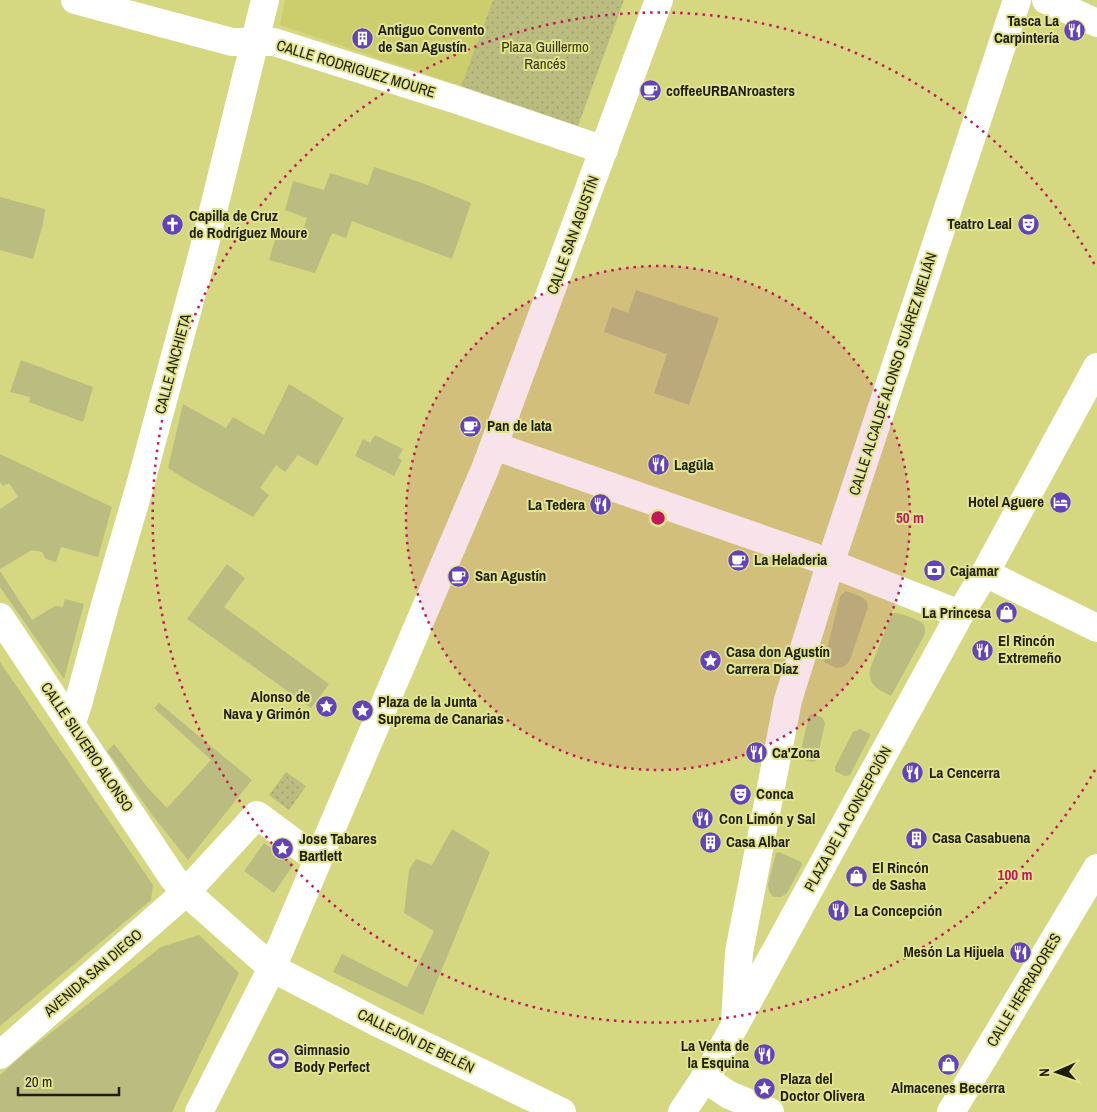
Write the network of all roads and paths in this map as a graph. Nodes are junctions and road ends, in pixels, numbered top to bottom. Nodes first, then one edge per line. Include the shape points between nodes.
1 (75, 0) edge
2 (265, 0) edge
3 (659, 0) edge
4 (1017, 0) edge
5 (1046, 0) edge
6 (1097, 23) edge
7 (255, 42) junction
8 (604, 150) junction
9 (1097, 367) edge
10 (490, 458) junction
11 (827, 557) junction
12 (985, 573) junction
13 (960, 614) junction
14 (0, 617) edge
15 (1097, 628) edge
16 (71, 725) junction
17 (318, 860) junction
18 (1097, 868) edge
19 (180, 885) junction
20 (272, 968) junction
21 (735, 1024) junction
22 (0, 1055) edge
23 (704, 1078) junction
24 (199, 1112) edge
25 (562, 1112) edge
26 (682, 1112) edge
27 (770, 1112) edge
28 (951, 1112) edge

1 - 7 street, CALLE RODRIGUEZ MOURE via 232,42
2 - 7 street, CALLE ANCHIETA
3 - 8 street, CALLE SAN AGUSTÍN
4 - 11 street, CALLE ALCALDE ALONSO SUÁREZ MELIÁN
5 - 6 street
7 - 8 street, CALLE RODRIGUEZ MOURE via 274,42
7 - 16 street, CALLE ANCHIETA via 144,472
8 - 10 street, CALLE SAN AGUSTÍN
9 - 12 street, PLAZA DE LA CONCEPCIÓN
10 - 11 street
10 - 17 street, CALLE SAN AGUSTÍN
11 - 13 street
11 - 21 street, PLAZA DE LA CONCEPCIÓN via 788,700 739,952
12 - 13 street, PLAZA DE LA CONCEPCIÓN
12 - 15 street
13 - 21 street, PLAZA DE LA CONCEPCIÓN
14 - 16 street, CALLE SILVERIO ALONSO
16 - 19 street, CALLE SILVERIO ALONSO
17 - 19 street, AVENIDA SAN DIEGO via 257,815
17 - 20 street, CALLE SAN AGUSTÍN
18 - 28 street, CALLE HERRADORES
19 - 20 street, CALLE SILVERIO ALONSO
19 - 22 street, AVENIDA SAN DIEGO
20 - 24 street, CALLE SAN AGUSTÍN
20 - 25 street, CALLEJÓN DE BELÉN
21 - 23 street, PLAZA DE LA CONCEPCIÓN
23 - 26 street, PLAZA DE LA CONCEPCIÓN
23 - 27 street via 729,1095

